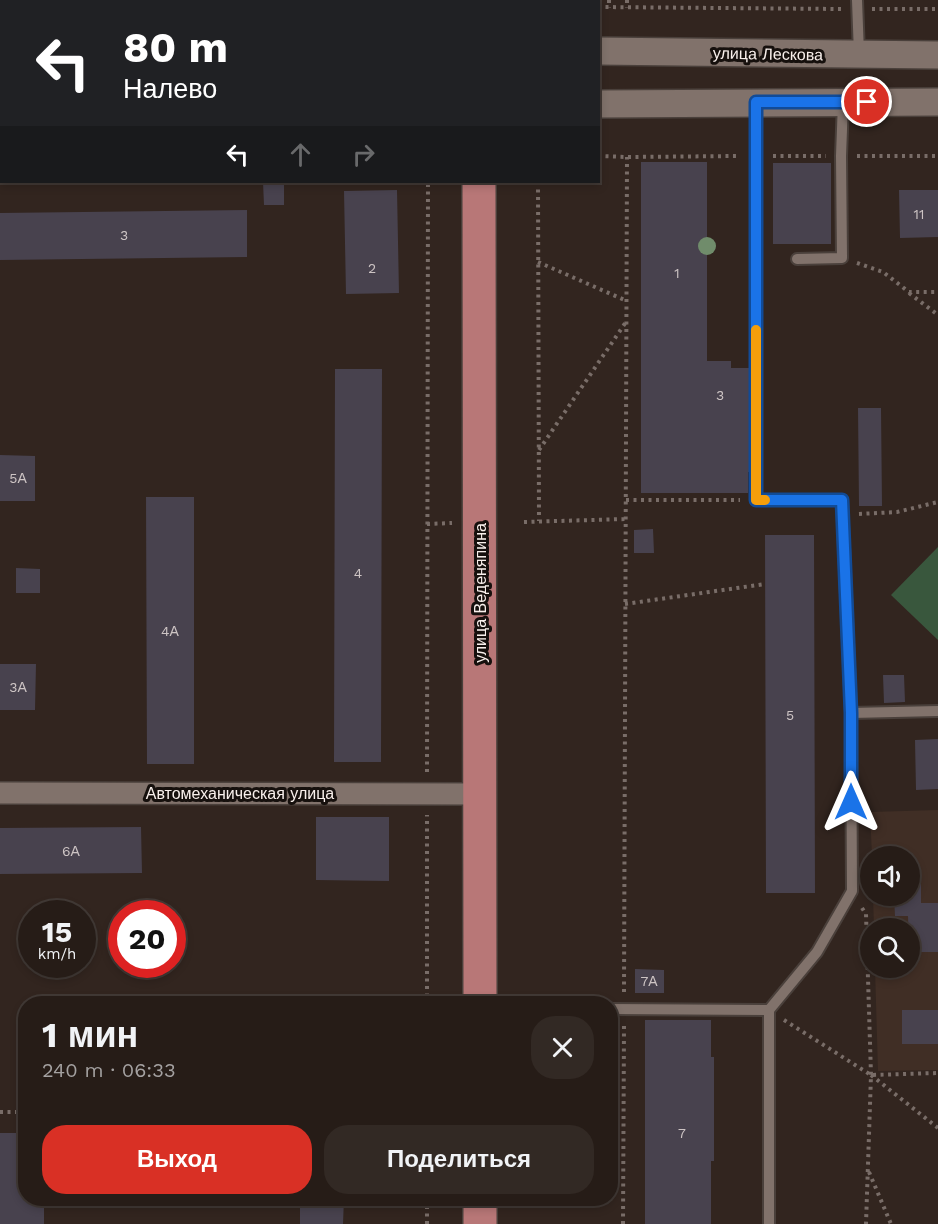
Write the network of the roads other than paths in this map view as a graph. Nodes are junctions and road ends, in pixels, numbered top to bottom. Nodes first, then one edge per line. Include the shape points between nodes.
1 (857, 4) edge
2 (600, 51) edge
3 (859, 54) junction
4 (938, 55) edge
5 (756, 102) junction
6 (843, 102) junction
7 (938, 102) edge
8 (600, 104) edge
9 (479, 183) edge
10 (797, 259) dead end
11 (938, 711) edge
12 (851, 713) junction
13 (0, 793) edge
14 (480, 794) junction
15 (480, 996) edge
16 (618, 1010) edge
17 (769, 1010) junction
18 (480, 1206) edge
19 (480, 1224) edge
20 (769, 1224) edge

1 - 3 lane
2 - 3 street, улица Лескова
3 - 4 street, улица Лескова
5 - 6 street
5 - 8 street
5 - 12 lane via 756,500 842,500
6 - 7 street
6 - 10 lane via 842,258
9 - 14 main road, улица Веденяпина
11 - 12 lane
12 - 17 lane via 852,891 817,952
13 - 14 street, Автомеханическая улица
14 - 15 main road, улица Веденяпина
16 - 17 lane
17 - 20 lane
18 - 19 main road

